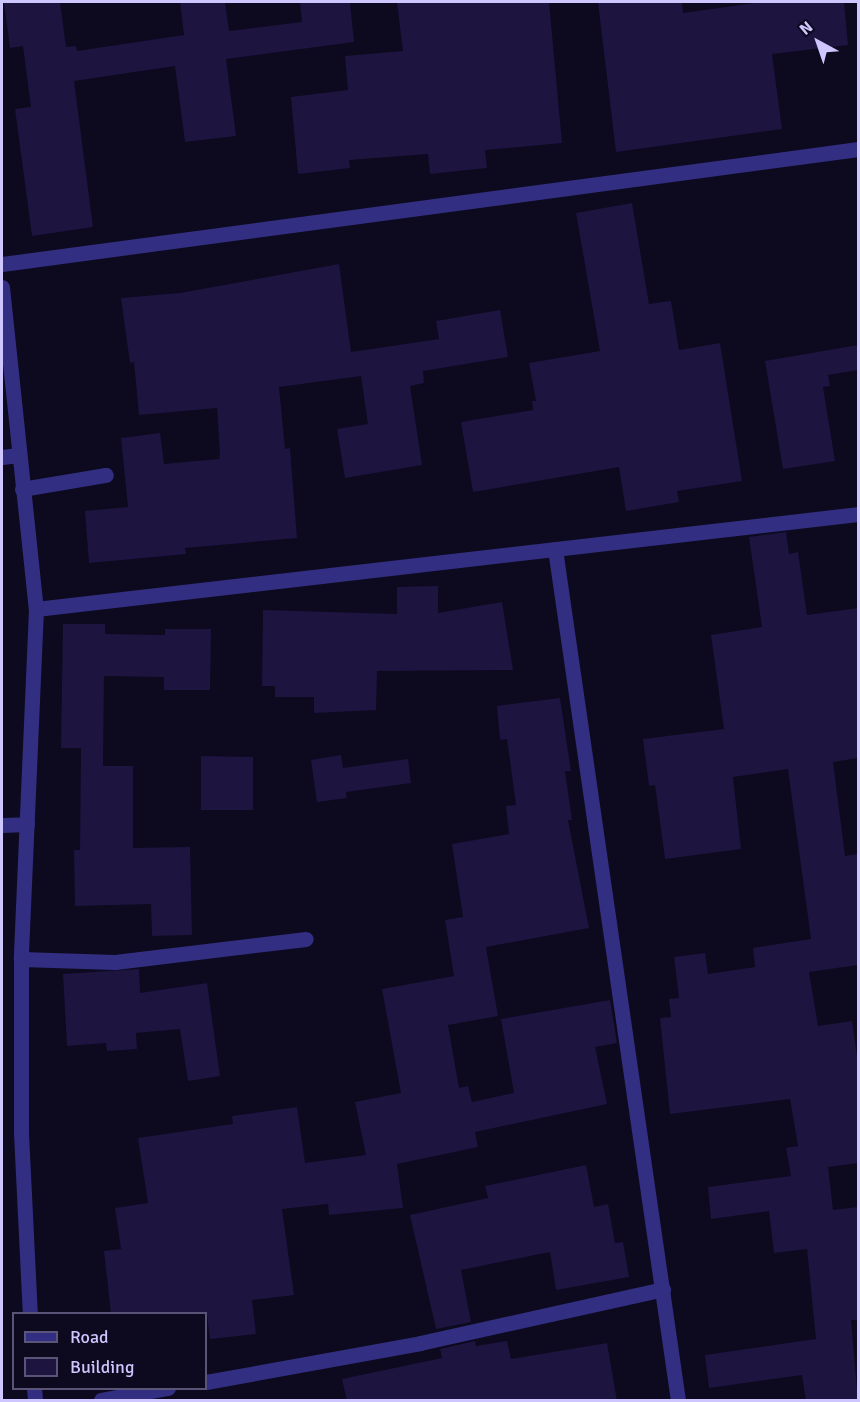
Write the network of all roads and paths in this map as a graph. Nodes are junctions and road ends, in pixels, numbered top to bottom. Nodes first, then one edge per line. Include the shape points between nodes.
1 (858, 149) edge
2 (2, 264) edge
3 (2, 287) edge
4 (18, 455) junction
5 (2, 457) edge
6 (106, 475) dead end
7 (22, 489) junction
8 (858, 514) edge
9 (555, 549) junction
10 (36, 609) junction
11 (27, 824) junction
12 (2, 825) edge
13 (306, 939) dead end
14 (21, 959) junction
15 (663, 1289) junction
16 (30, 1312) edge
17 (207, 1382) edge
18 (162, 1390) edge
19 (101, 1401) edge
20 (678, 1401) edge

1 - 2 street
3 - 4 street
4 - 5 street
4 - 7 street
6 - 7 street
7 - 10 street
8 - 9 street
9 - 10 street
9 - 15 street
10 - 11 street
11 - 12 street
11 - 14 street
13 - 14 street via 115,962
14 - 16 street via 21,1133
15 - 17 street via 420,1343
15 - 20 street
18 - 19 street

